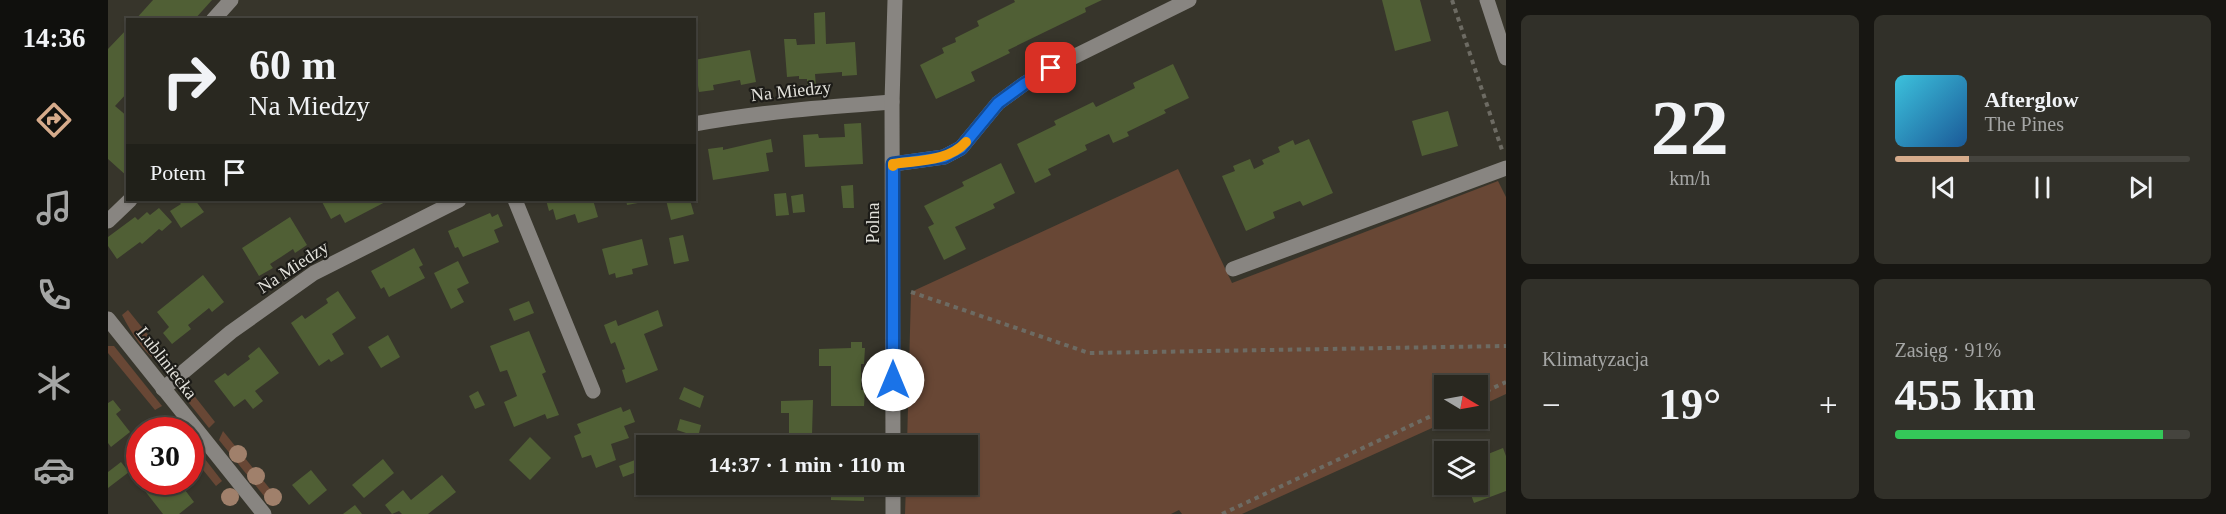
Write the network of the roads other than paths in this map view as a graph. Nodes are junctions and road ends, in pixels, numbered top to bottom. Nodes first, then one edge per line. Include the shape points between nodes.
1 (231, 0) edge
2 (895, 0) edge
3 (1189, 0) edge
4 (1487, 0) edge
5 (215, 18) edge
6 (1506, 58) edge
7 (892, 102) junction
8 (696, 124) edge
9 (893, 164) junction
10 (1506, 168) edge
11 (129, 201) edge
12 (457, 201) edge
13 (515, 201) edge
14 (108, 221) edge
15 (1233, 269) dead end
16 (108, 319) edge
17 (163, 389) junction
18 (593, 391) dead end
19 (893, 435) edge
20 (893, 495) edge
21 (264, 514) edge
22 (893, 514) edge

1 - 5 street
2 - 7 street, Polna
3 - 9 street via 1024,84 998,103 961,148 944,157
4 - 6 street
7 - 8 street, Na Miedzy via 807,108
7 - 9 street, Polna
9 - 19 street, Polna
10 - 15 street
11 - 14 street
12 - 17 street, Na Miedzy via 314,273
13 - 18 street
16 - 17 street, Lubliniecka
17 - 21 street, Lubliniecka
20 - 22 street

